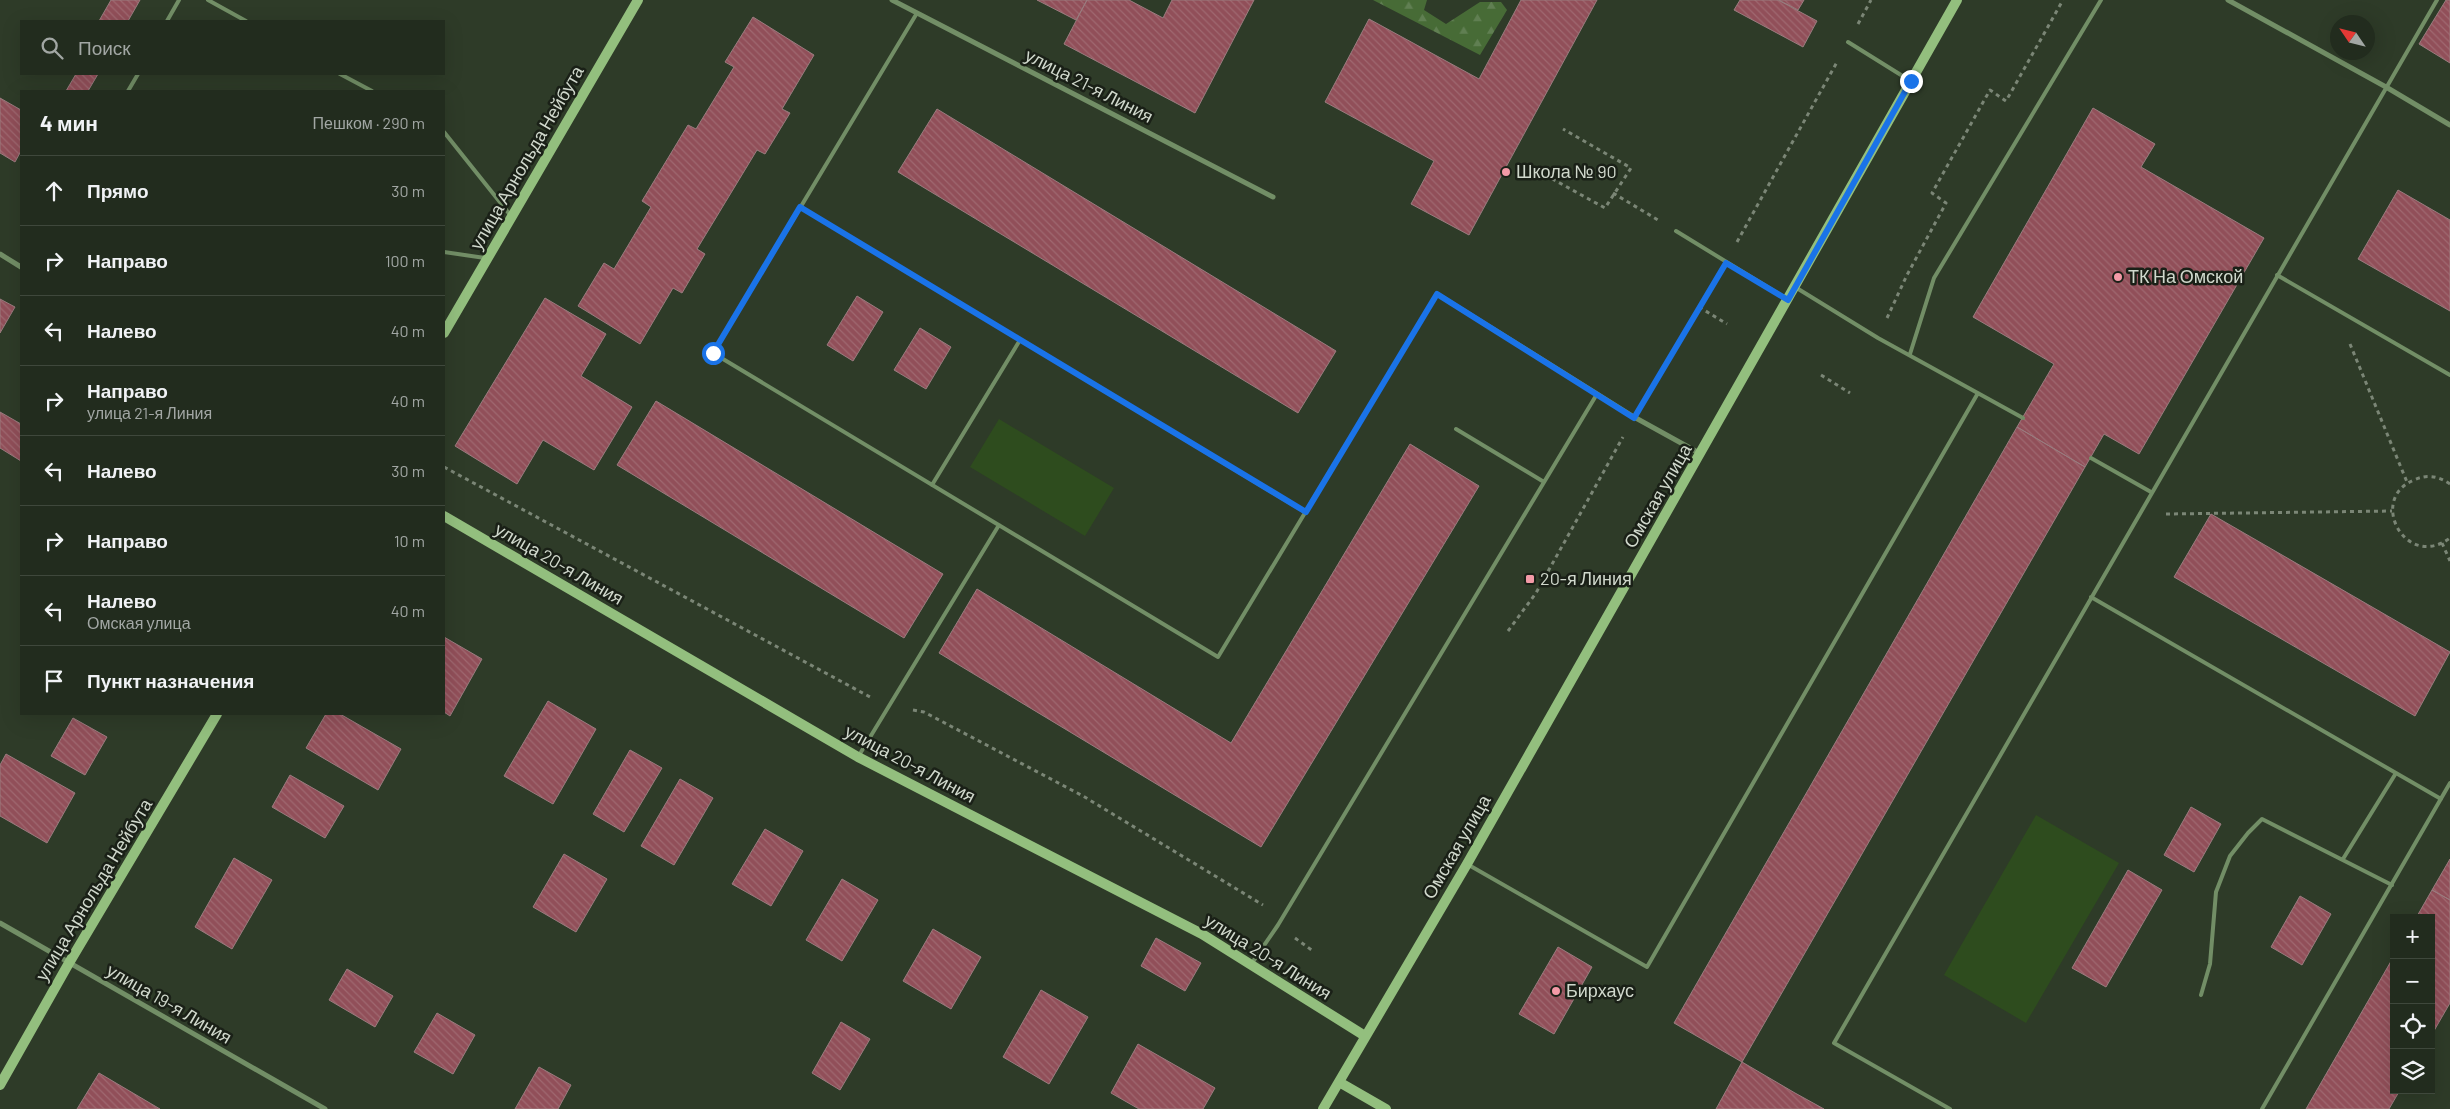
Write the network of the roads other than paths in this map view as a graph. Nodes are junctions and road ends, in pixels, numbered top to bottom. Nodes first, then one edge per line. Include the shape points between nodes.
1 (179, 0) edge
2 (208, 0) edge
3 (638, 0) edge
4 (892, 0) edge
5 (1957, 0) edge
6 (2101, 0) edge
7 (2228, 0) edge
8 (2437, 0) edge
9 (917, 13) junction
10 (168, 20) edge
11 (244, 20) edge
12 (1848, 42) road end
13 (137, 75) edge
14 (342, 75) edge
15 (1911, 81) junction
16 (2386, 87) junction
17 (129, 90) edge
18 (370, 90) edge
19 (2450, 124) edge
20 (445, 133) edge
21 (1273, 197) dead end
22 (800, 207) junction
23 (512, 216) junction
24 (1676, 231) road end
25 (445, 252) edge
26 (0, 254) edge
27 (487, 258) junction
28 (20, 266) edge
29 (2277, 275) junction
30 (1795, 288) junction
31 (1437, 294) joint
32 (1788, 300) junction
33 (445, 331) edge
34 (1020, 340) junction
35 (1910, 354) junction
36 (2450, 375) edge
37 (1978, 393) junction
38 (1597, 394) junction
39 (2023, 418) dead end
40 (1456, 429) dead end
41 (1701, 454) junction
42 (2091, 458) dead end
43 (1544, 482) junction
44 (932, 485) junction
45 (2151, 492) junction
46 (1306, 512) junction
47 (445, 517) edge
48 (999, 525) junction
49 (2091, 598) junction
50 (216, 715) edge
51 (858, 757) junction
52 (2396, 773) junction
53 (2450, 783) edge
54 (2441, 799) junction
55 (2342, 859) junction
56 (1467, 864) junction
57 (2392, 885) junction
58 (0, 923) edge
59 (69, 963) junction
60 (1252, 964) junction
61 (2201, 996) dead end
62 (1365, 1036) junction
63 (1339, 1082) junction
64 (0, 1085) edge
65 (325, 1109) edge
66 (1323, 1109) edge
67 (1386, 1109) edge
68 (1950, 1109) edge
69 (2262, 1109) edge

1 - 10 lane
2 - 11 lane
3 - 23 street, улица Арнольда Нейбута
4 - 9 street, улица 21-я Линия
5 - 15 street, Омская улица
6 - 35 lane via 1934,278
7 - 16 street
8 - 16 lane
9 - 21 street, улица 21-я Линия
9 - 22 lane
12 - 15 lane
13 - 17 lane
14 - 18 lane
15 - 30 street, Омская улица
16 - 19 street
16 - 29 lane
20 - 23 lane
22 - 34 lane
22 - 44 lane via 713,353
23 - 27 street, улица Арнольда Нейбута
24 - 32 lane
25 - 27 lane
26 - 28 street
27 - 33 street, улица Арнольда Нейбута
29 - 36 lane
29 - 45 lane
30 - 32 street, Омская улица
30 - 35 lane
31 - 38 street
31 - 46 lane
32 - 41 street, Омская улица
34 - 44 lane
34 - 46 lane
35 - 37 lane
37 - 39 lane
37 - 56 lane via 1647,967
38 - 41 street
38 - 43 lane
40 - 43 lane
41 - 56 street, Омская улица
42 - 45 lane
43 - 60 lane
44 - 48 lane
45 - 49 lane
46 - 48 lane via 1218,657
47 - 51 street, улица 20-я Линия
48 - 51 lane
49 - 52 lane
49 - 68 lane via 1834,1042
50 - 59 street, улица Арнольда Нейбута
51 - 60 street, улица 20-я Линия via 1202,934
52 - 54 lane
52 - 55 lane
53 - 54 lane
54 - 57 lane
55 - 57 lane
55 - 61 lane via 2262,818 2230,856 2216,892 2210,964
56 - 62 street, Омская улица
57 - 69 lane
58 - 59 street, улица 19-я Линия
59 - 64 street, улица Арнольда Нейбута
59 - 65 street, улица 19-я Линия
60 - 62 street, улица 20-я Линия
62 - 63 street, Омская улица
63 - 66 street, Омская улица
63 - 67 street

